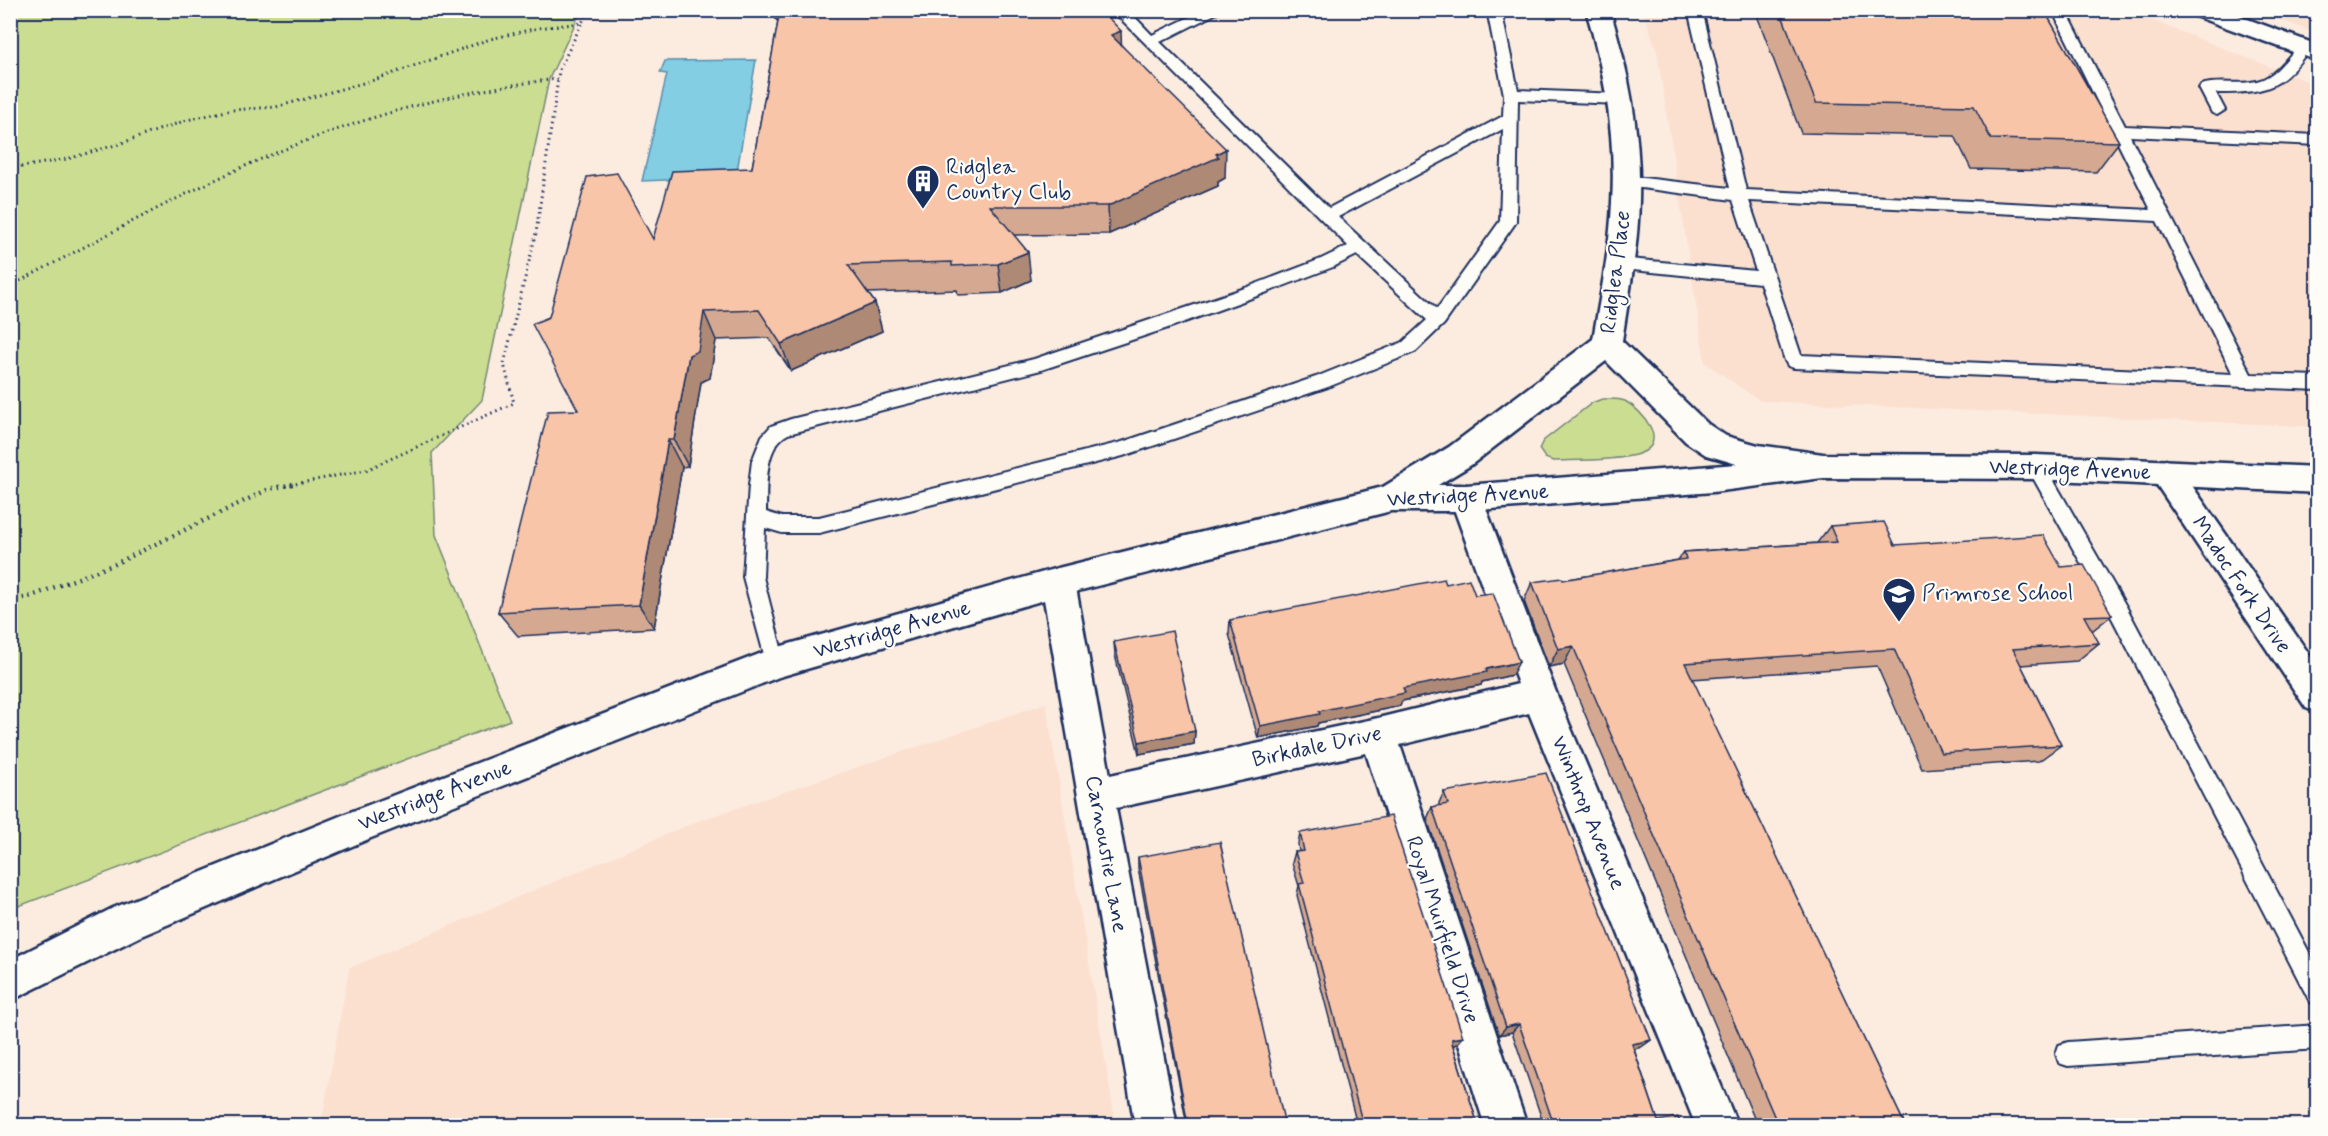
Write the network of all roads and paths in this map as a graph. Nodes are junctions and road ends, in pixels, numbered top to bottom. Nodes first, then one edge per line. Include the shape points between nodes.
1 (588, 10) edge
2 (1119, 10) edge
3 (1216, 10) edge
4 (1494, 10) edge
5 (1598, 10) edge
6 (1695, 10) edge
7 (2066, 10) edge
8 (2200, 10) edge
9 (582, 23) junction
10 (1151, 41) junction
11 (2310, 51) edge
12 (558, 80) junction
13 (1511, 95) junction
14 (1620, 99) junction
15 (2217, 110) dead end
16 (1512, 118) junction
17 (2120, 131) junction
18 (2318, 140) edge
19 (10, 169) edge
20 (1626, 182) junction
21 (1740, 195) junction
22 (1328, 215) junction
23 (2162, 216) junction
24 (1359, 247) junction
25 (1619, 264) junction
26 (1767, 278) junction
27 (10, 286) edge
28 (1438, 320) junction
29 (1607, 344) junction
30 (2245, 381) junction
31 (2318, 384) edge
32 (1823, 466) junction
33 (2036, 467) junction
34 (2166, 473) junction
35 (2318, 480) edge
36 (1391, 498) junction
37 (1466, 498) junction
38 (756, 517) junction
39 (1059, 582) junction
40 (10, 601) edge
41 (775, 663) junction
42 (1539, 695) junction
43 (2318, 697) edge
44 (1378, 734) junction
45 (1095, 795) junction
46 (10, 981) edge
47 (2318, 994) edge
48 (2318, 1037) edge
49 (2068, 1054) dead end
50 (1156, 1125) edge
51 (1506, 1125) edge
52 (1717, 1125) edge

1 - 9 path
2 - 10 lane
3 - 10 lane
4 - 13 lane
5 - 14 street, Ridglea Place via 1611,50
6 - 21 lane
7 - 17 lane via 2062,16
8 - 11 street
9 - 12 path
9 - 19 path via 490,39 374,80 287,104 220,112 67,159
10 - 22 lane
11 - 15 lane via 2266,83 2246,88 2206,88
12 - 27 path via 464,96 381,116 309,140 150,212
12 - 40 path via 536,233 504,364 514,403 366,470 268,489 116,564
13 - 14 lane
13 - 16 lane
14 - 20 street, Ridglea Place
16 - 22 lane
16 - 28 lane via 1508,222
17 - 18 lane
17 - 23 lane
20 - 21 lane
20 - 25 street, Ridglea Place
21 - 23 lane
21 - 26 lane
22 - 24 lane
23 - 30 lane
24 - 28 lane
24 - 38 lane via 1241,296 1035,365 775,433 761,462
25 - 26 lane
25 - 29 street, Ridglea Place
26 - 30 lane via 1794,361
28 - 38 lane via 1409,347 1322,382 1123,449 819,525 782,525
29 - 32 street, Westridge Avenue via 1696,433 1717,446 1758,457
29 - 36 street, Ridglea Place via 1460,456
30 - 31 lane
32 - 33 street, Westridge Avenue
32 - 37 street, Westridge Avenue via 1713,479
33 - 34 street, Westridge Avenue
33 - 47 lane via 2120,614
34 - 35 street, Westridge Avenue
34 - 43 street, Madoc Fork Drive
36 - 37 street, Westridge Avenue
36 - 39 street, Westridge Avenue
37 - 42 street, Winthrop Avenue
38 - 41 lane via 753,578
39 - 41 street, Westridge Avenue
39 - 45 street, Carnoustie Lane
41 - 46 street, Westridge Avenue via 358,826 127,922
42 - 44 street, Birkdale Drive
42 - 52 street, Winthrop Avenue
44 - 45 street, Birkdale Drive
44 - 51 street, Royal Muirfield Drive
45 - 50 street, Carnoustie Lane
48 - 49 lane

